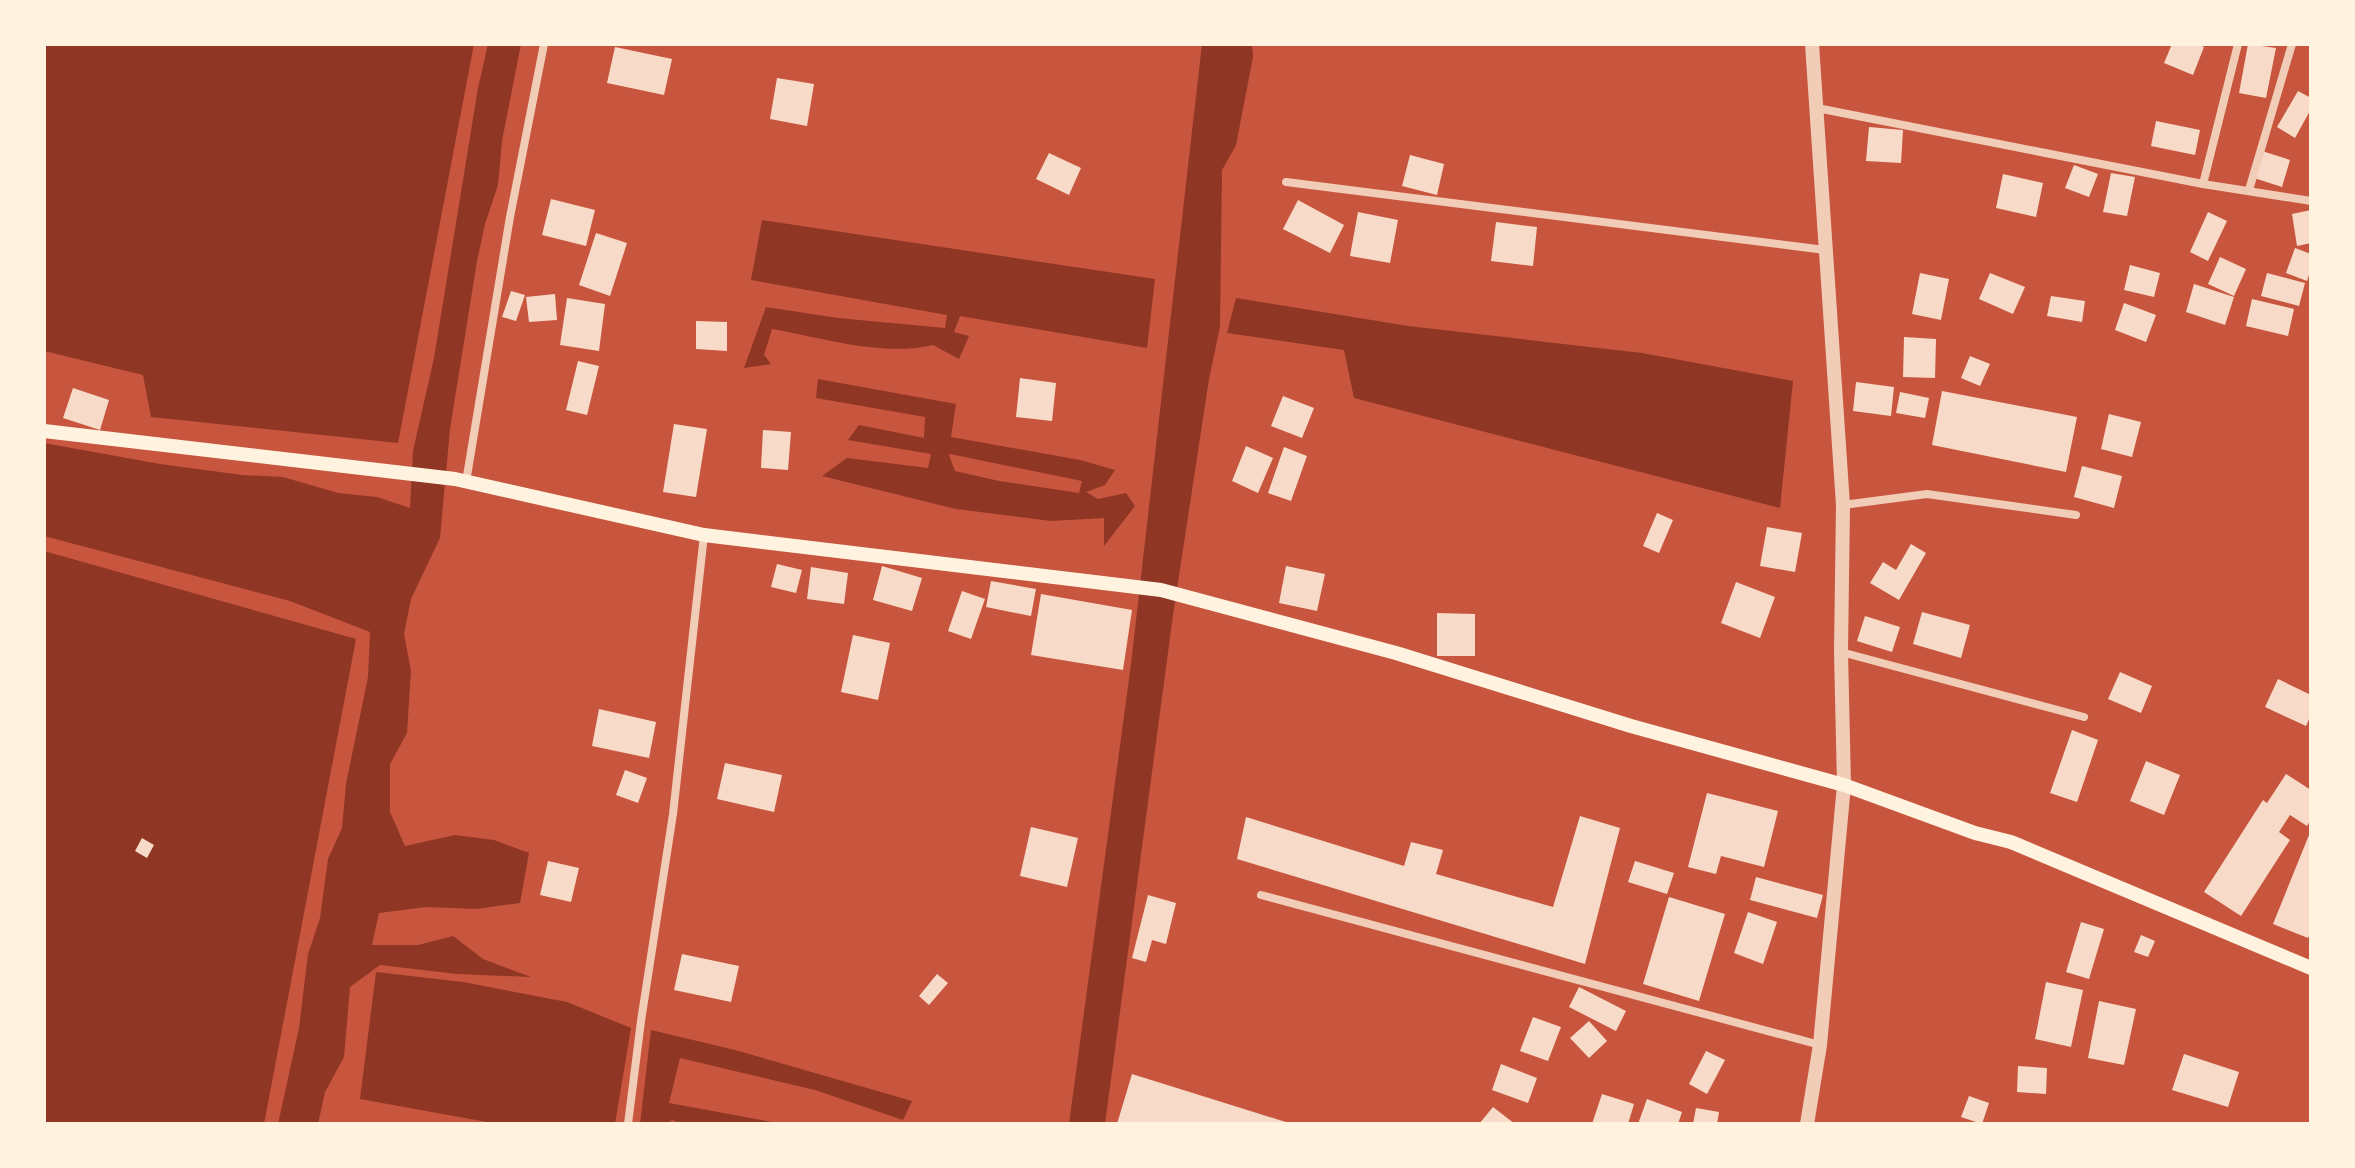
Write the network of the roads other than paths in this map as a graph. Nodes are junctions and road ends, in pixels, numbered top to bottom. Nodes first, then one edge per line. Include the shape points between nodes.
1 (544, 44) edge
2 (1812, 44) edge
3 (2238, 44) edge
4 (2292, 44) edge
5 (1817, 108) junction
6 (1286, 182) dead end
7 (2203, 184) junction
8 (2249, 190) junction
9 (2311, 201) edge
10 (1825, 250) junction
11 (44, 431) edge
12 (460, 481) junction
13 (1843, 505) junction
14 (2076, 515) dead end
15 (704, 535) junction
16 (1841, 652) junction
17 (2084, 717) dead end
18 (1844, 785) junction
19 (1261, 895) dead end
20 (2311, 968) edge
21 (1820, 1045) junction
22 (628, 1124) edge
23 (1807, 1124) edge

1 - 12 street
2 - 5 street
3 - 7 street
4 - 8 street
5 - 7 street
5 - 10 street
6 - 10 street
7 - 8 street
8 - 9 street
10 - 13 street
11 - 12 main road
12 - 15 main road
13 - 14 street via 1927,494
13 - 16 street
15 - 18 main road via 1161,590
15 - 22 street via 673,814
16 - 17 street
16 - 18 street
18 - 20 main road via 2011,842
18 - 21 street
19 - 21 street
21 - 23 street

